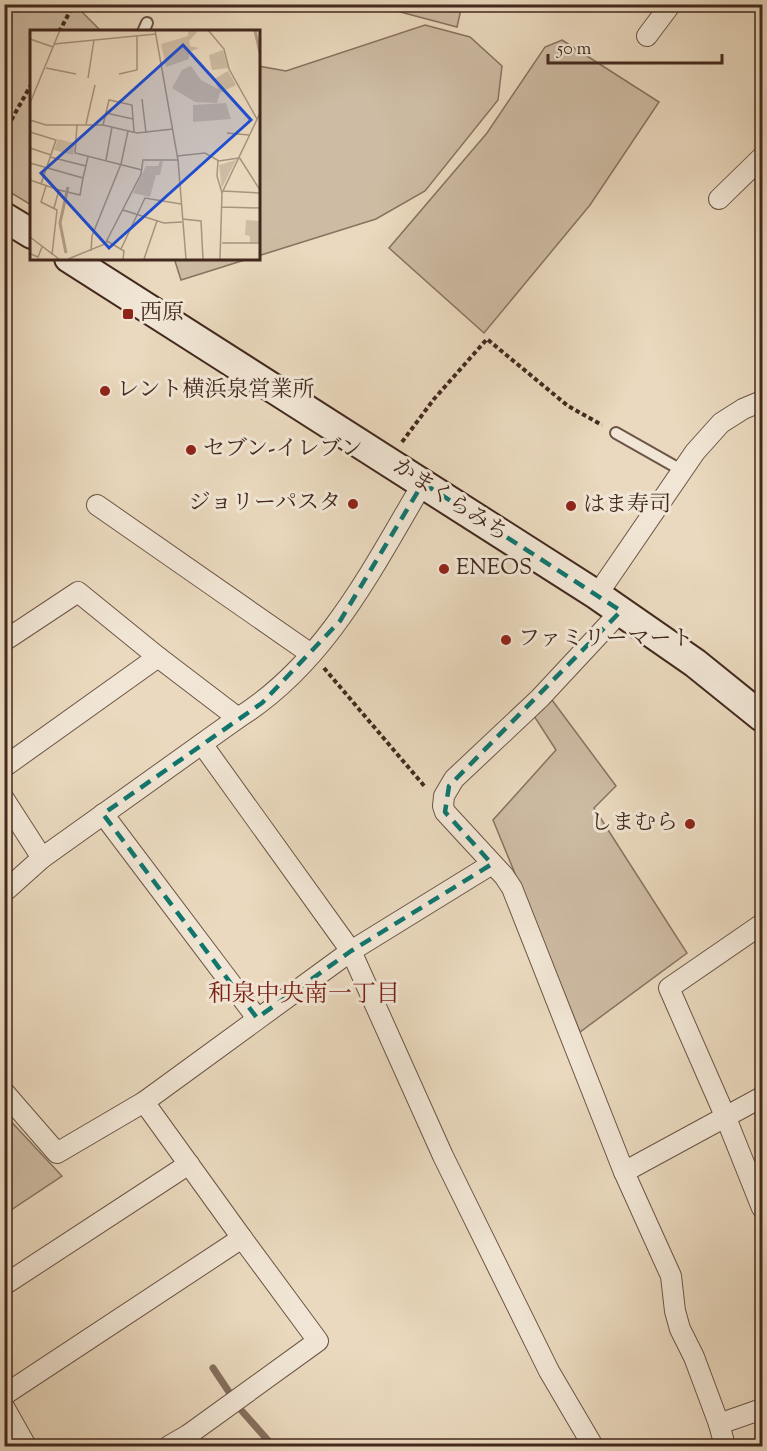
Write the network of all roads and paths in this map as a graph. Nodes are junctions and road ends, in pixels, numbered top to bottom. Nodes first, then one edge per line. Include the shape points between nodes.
1 (74, 4) edge
2 (671, 4) edge
3 (60, 30) edge
4 (647, 36) dead end
5 (30, 87) edge
6 (4, 133) edge
7 (762, 157) edge
8 (718, 199) dead end
9 (4, 216) edge
10 (30, 233) edge
11 (72, 260) edge
12 (762, 401) edge
13 (616, 433) joint
14 (388, 461) junction
15 (682, 471) junction
16 (423, 483) junction
17 (97, 505) dead end
18 (597, 595) junction
19 (621, 611) junction
20 (4, 641) edge
21 (312, 654) junction
22 (158, 657) junction
23 (762, 717) edge
24 (238, 718) junction
25 (202, 744) junction
26 (4, 767) edge
27 (4, 799) edge
28 (443, 806) junction
29 (103, 814) junction
30 (42, 858) junction
31 (492, 864) junction
32 (4, 892) edge
33 (762, 924) edge
34 (351, 951) junction
35 (257, 1018) junction
36 (4, 1092) edge
37 (762, 1097) edge
38 (144, 1102) junction
39 (726, 1118) junction
40 (189, 1164) junction
41 (624, 1172) junction
42 (762, 1208) edge
43 (242, 1238) junction
44 (4, 1285) edge
45 (4, 1395) edge
46 (4, 1407) edge
47 (762, 1409) edge
48 (719, 1424) junction
49 (191, 1441) edge
50 (26, 1446) edge
51 (169, 1446) edge
52 (593, 1446) edge
53 (725, 1446) edge

1 - 3 path
2 - 4 street
5 - 6 path
7 - 8 street
9 - 10 main road
11 - 14 main road, かまくらみち
12 - 15 street via 721,423
13 - 14 path via 568,406 487,339 434,399
13 - 15 lane
14 - 16 main road, かまくらみち
15 - 18 street
16 - 18 main road, かまくらみち
16 - 21 street via 339,621
17 - 21 street
18 - 19 main road, かまくらみち
19 - 23 main road, かまくらみち
19 - 28 street via 540,698 454,779
20 - 22 street via 78,592
21 - 24 street via 261,703
21 - 28 path
22 - 24 street
22 - 26 street
24 - 25 street
25 - 29 street
25 - 34 street
27 - 30 street
28 - 31 street via 449,819
29 - 30 street
29 - 35 street
30 - 32 street
31 - 34 street
31 - 41 street via 512,888
33 - 39 street via 669,988
34 - 35 street
34 - 52 street via 442,1156 549,1371
35 - 38 street
36 - 38 street via 57,1153
37 - 39 street
38 - 40 street
39 - 41 street
39 - 42 street
40 - 43 street
40 - 44 street
41 - 48 street via 671,1276 680,1329
43 - 45 street
43 - 49 street via 318,1341 224,1409
46 - 50 street
47 - 48 street
48 - 53 street
49 - 51 street

